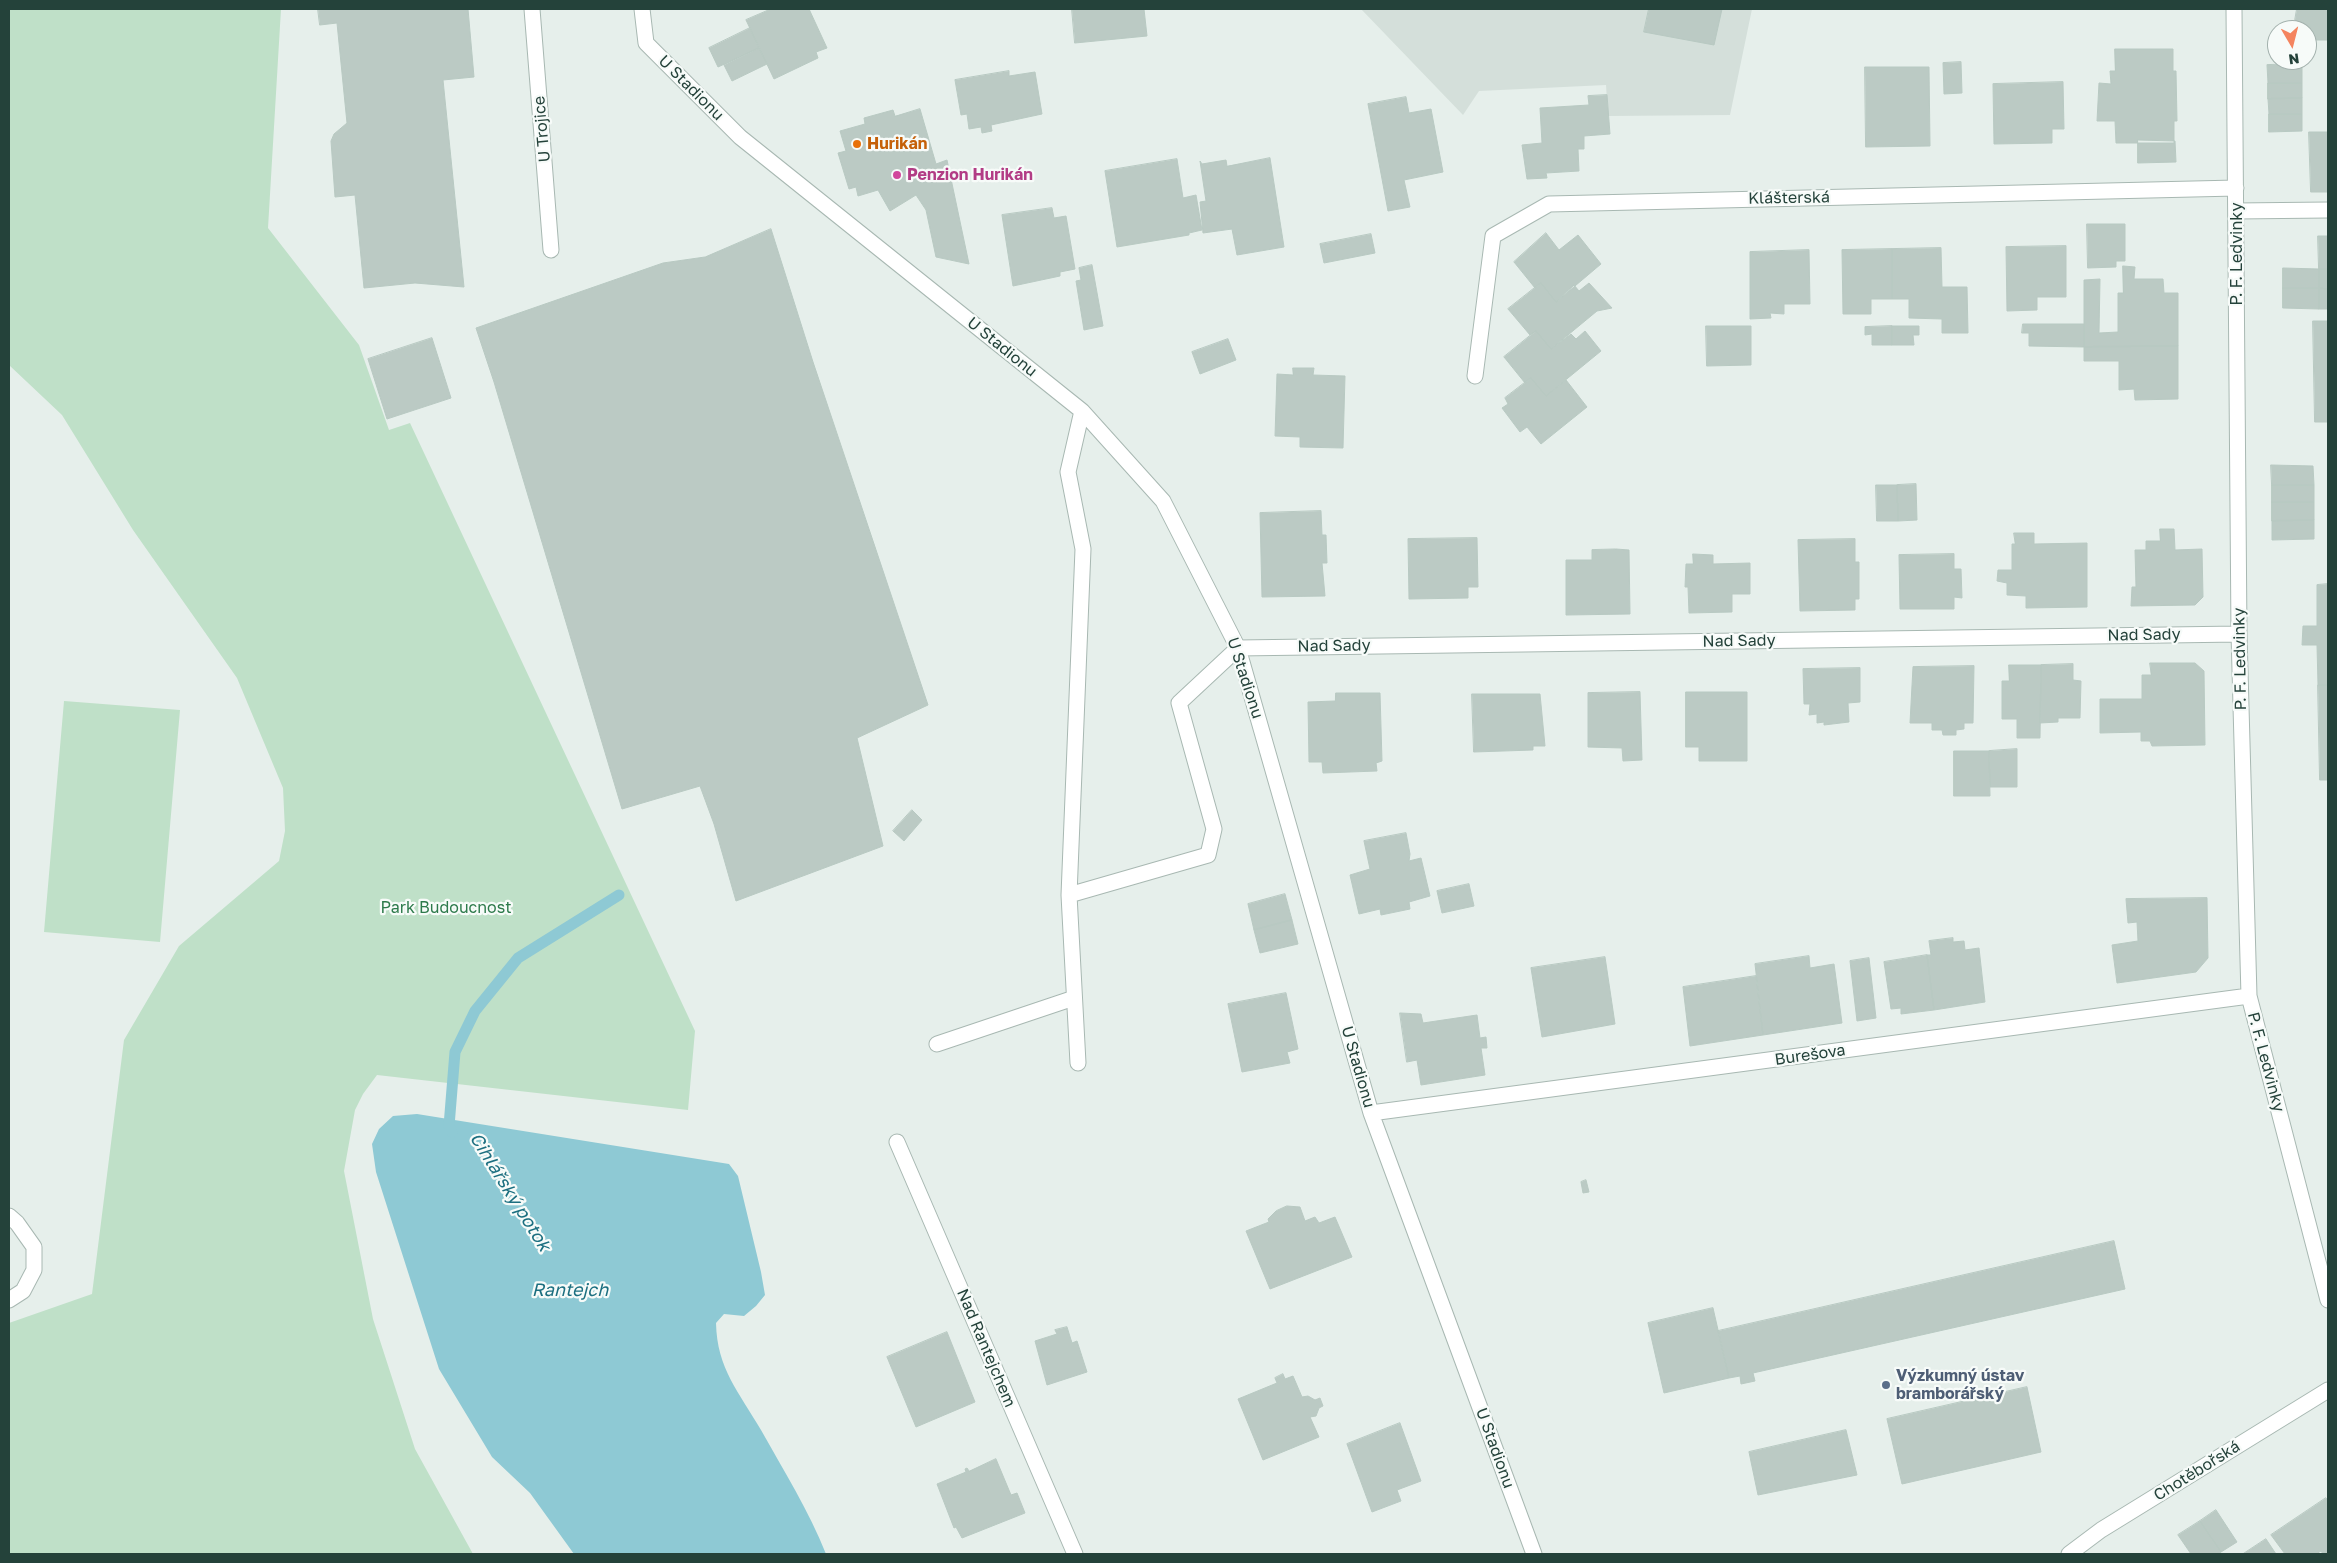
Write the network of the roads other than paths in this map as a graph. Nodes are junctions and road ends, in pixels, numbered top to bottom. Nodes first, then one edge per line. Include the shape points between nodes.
1 (532, 9) edge
2 (642, 9) edge
3 (2234, 9) edge
4 (2236, 188) junction
5 (2328, 210) edge
6 (2236, 211) junction
7 (551, 250) dead end
8 (1475, 376) dead end
9 (1082, 411) junction
10 (2239, 634) junction
11 (1238, 648) junction
12 (1068, 894) junction
13 (2249, 996) junction
14 (1074, 998) junction
15 (936, 1044) dead end
16 (1078, 1063) dead end
17 (1371, 1114) junction
18 (897, 1142) dead end
19 (9, 1216) edge
20 (9, 1300) edge
21 (2328, 1300) edge
22 (2328, 1390) edge
23 (1074, 1554) edge
24 (1534, 1554) edge
25 (2068, 1554) edge

1 - 7 street, U Trojice
2 - 9 street, U Stadionu via 646,44 740,137
3 - 4 street, P. F. Ledvinky
4 - 6 street, P. F. Ledvinky
4 - 8 street, Klášterská via 1549,204 1493,236
5 - 6 street
6 - 10 street, P. F. Ledvinky
9 - 11 street, U Stadionu via 1163,501
9 - 12 street via 1068,472 1083,550
10 - 11 street, Nad Sady
10 - 13 street, P. F. Ledvinky
11 - 12 street via 1179,703 1214,829 1208,855
11 - 17 street, U Stadionu
12 - 14 street
13 - 17 street, Burešova
13 - 21 street, P. F. Ledvinky
14 - 15 street
14 - 16 street
17 - 24 street, U Stadionu
18 - 23 street, Nad Rantejchem
19 - 20 street via 34,1247 34,1270 23,1291
22 - 25 street, Chotěbořská via 2101,1530

